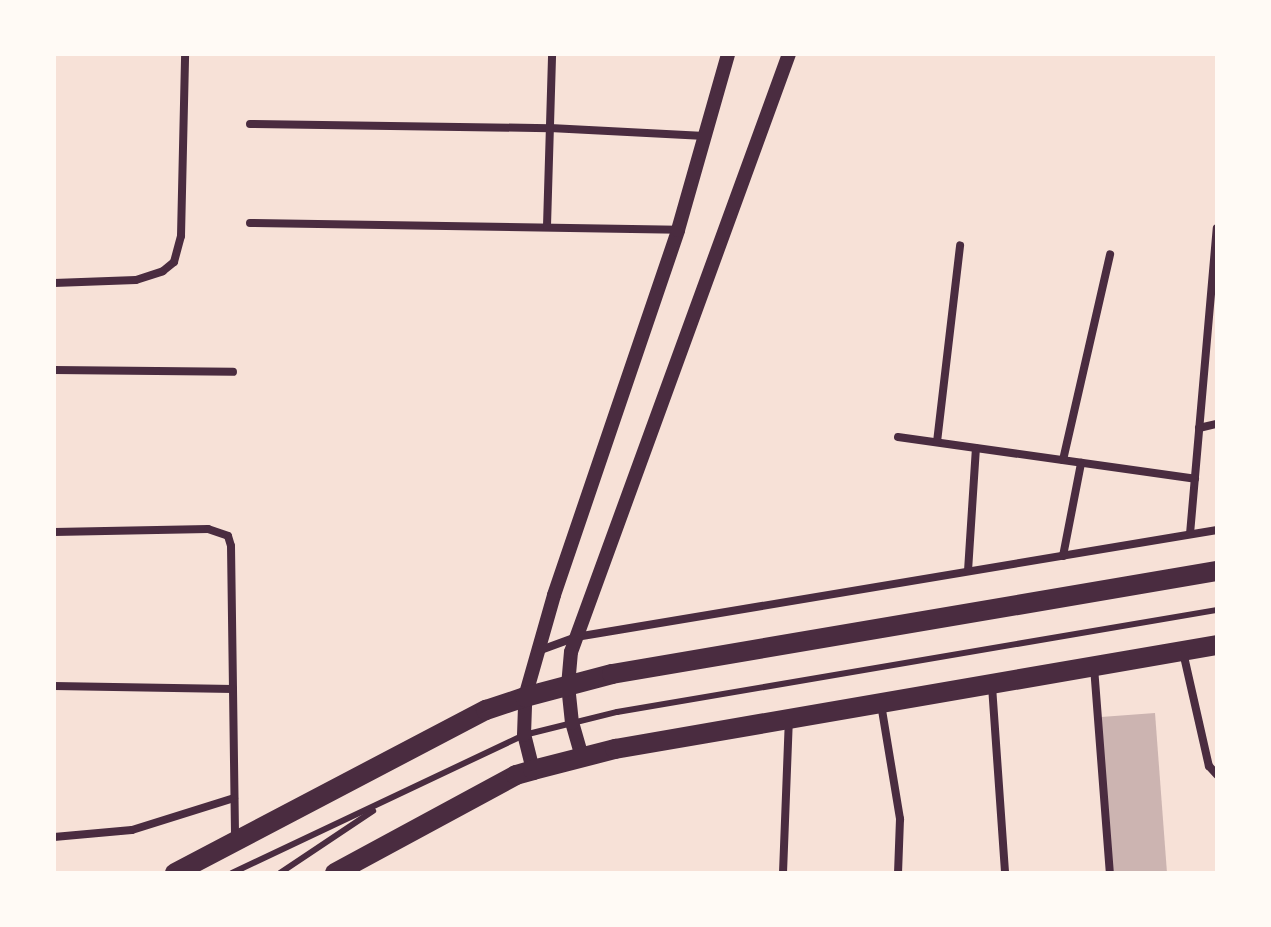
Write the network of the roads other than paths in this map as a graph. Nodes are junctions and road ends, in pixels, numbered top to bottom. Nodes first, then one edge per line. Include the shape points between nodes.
1 (185, 54) edge
2 (552, 54) edge
3 (728, 54) edge
4 (789, 54) edge
5 (250, 124) dead end
6 (550, 128) junction
7 (705, 136) junction
8 (250, 223) dead end
9 (547, 226) junction
10 (1217, 228) edge
11 (678, 230) junction
12 (960, 245) dead end
13 (1216, 251) edge
14 (1110, 254) dead end
15 (54, 283) edge
16 (1217, 345) edge
17 (1206, 346) junction
18 (54, 370) edge
19 (233, 372) dead end
20 (1217, 424) edge
21 (1199, 428) junction
22 (898, 437) dead end
23 (937, 442) junction
24 (976, 448) junction
25 (1063, 460) junction
26 (1081, 463) junction
27 (1195, 479) junction
28 (1217, 530) edge
29 (54, 532) edge
30 (1190, 534) junction
31 (1063, 556) junction
32 (968, 571) junction
33 (1217, 571) edge
34 (1217, 610) edge
35 (576, 637) junction
36 (1217, 645) edge
37 (538, 651) junction
38 (1183, 651) junction
39 (1094, 667) junction
40 (991, 684) junction
41 (54, 686) edge
42 (568, 686) junction
43 (233, 689) junction
44 (525, 697) junction
45 (881, 704) junction
46 (789, 719) junction
47 (572, 723) junction
48 (524, 735) junction
49 (582, 757) junction
50 (533, 770) junction
51 (1217, 775) edge
52 (234, 798) junction
53 (389, 800) junction
54 (54, 837) edge
55 (235, 842) junction
56 (175, 873) edge
57 (232, 873) edge
58 (280, 873) edge
59 (335, 873) edge
60 (783, 873) edge
61 (898, 873) edge
62 (1005, 873) edge
63 (1110, 873) edge

1 - 15 street via 181,236 174,262 136,280
2 - 6 street
3 - 7 street
4 - 35 street
5 - 6 street
6 - 7 street
6 - 9 street
7 - 11 street
8 - 9 street
9 - 11 street
10 - 13 street
11 - 37 street
12 - 23 street
13 - 17 street
14 - 25 street
16 - 17 street
17 - 21 street
18 - 19 street
20 - 21 street
21 - 27 street
22 - 23 street
23 - 24 street
24 - 25 street
24 - 32 street
25 - 26 street
26 - 27 street
26 - 31 street
27 - 30 street
28 - 30 street
29 - 43 street via 208,529 228,536
30 - 31 street
31 - 32 street
32 - 35 street
33 - 42 main road via 612,674
34 - 47 lane
35 - 37 street
35 - 42 street
36 - 38 main road
37 - 44 street
38 - 39 main road
38 - 51 street via 1209,766
39 - 40 main road
39 - 63 street
40 - 45 main road
40 - 62 street
41 - 43 street
42 - 44 main road
42 - 47 street
43 - 52 street
44 - 48 street
44 - 55 main road via 486,710
45 - 46 main road
45 - 61 street via 900,819
46 - 49 main road
46 - 60 street
47 - 48 lane
47 - 49 street
48 - 50 street
48 - 53 lane
49 - 50 main road
50 - 59 main road
52 - 54 street via 132,830
52 - 55 street
53 - 57 lane
53 - 58 lane
55 - 56 main road

